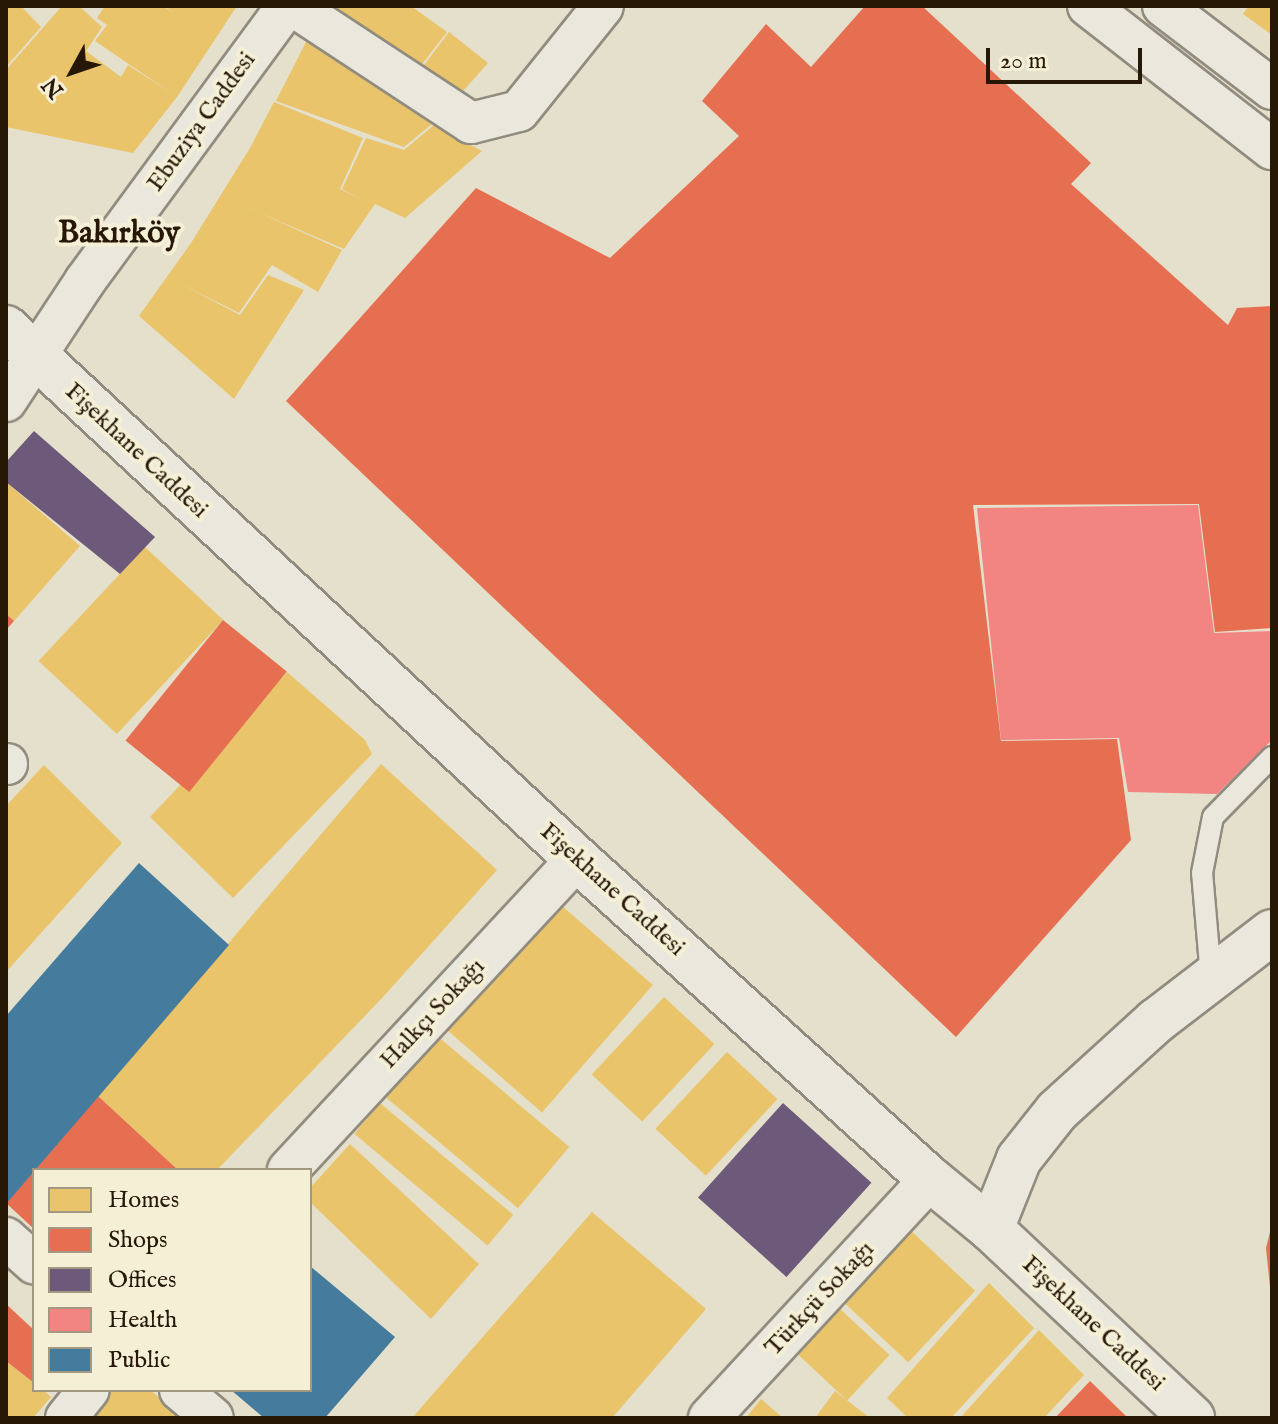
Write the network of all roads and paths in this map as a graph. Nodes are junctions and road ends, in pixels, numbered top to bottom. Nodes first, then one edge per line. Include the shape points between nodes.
1 (290, 6) edge
2 (603, 6) edge
3 (1088, 6) edge
4 (1163, 6) edge
5 (1272, 89) edge
6 (1265, 129) edge
7 (21, 343) edge
8 (6, 401) edge
9 (1272, 757) edge
10 (577, 859) junction
11 (1272, 932) edge
12 (1211, 977) junction
13 (290, 1168) edge
14 (930, 1179) junction
15 (991, 1229) junction
16 (6, 1238) edge
17 (32, 1261) edge
18 (87, 1392) edge
19 (182, 1392) edge
20 (66, 1418) edge
21 (213, 1418) edge
22 (709, 1418) edge
23 (1192, 1418) edge

1 - 2 street via 471,123 519,111
1 - 7 street, Ebuziya Caddesi via 85,281
3 - 6 street
4 - 5 street
7 - 8 street, Ebuziya Caddesi
7 - 10 main road, Fişekhane Caddesi
9 - 12 lane via 1213,817 1202,873
10 - 13 street, Halkçı Sokağı
10 - 14 main road, Fişekhane Caddesi
11 - 12 main road
12 - 15 main road via 1057,1111 1019,1159
14 - 15 main road, Fişekhane Caddesi
14 - 22 street, Türkçü Sokağı
15 - 23 main road, Fişekhane Caddesi
16 - 17 street
18 - 20 street
19 - 21 street

